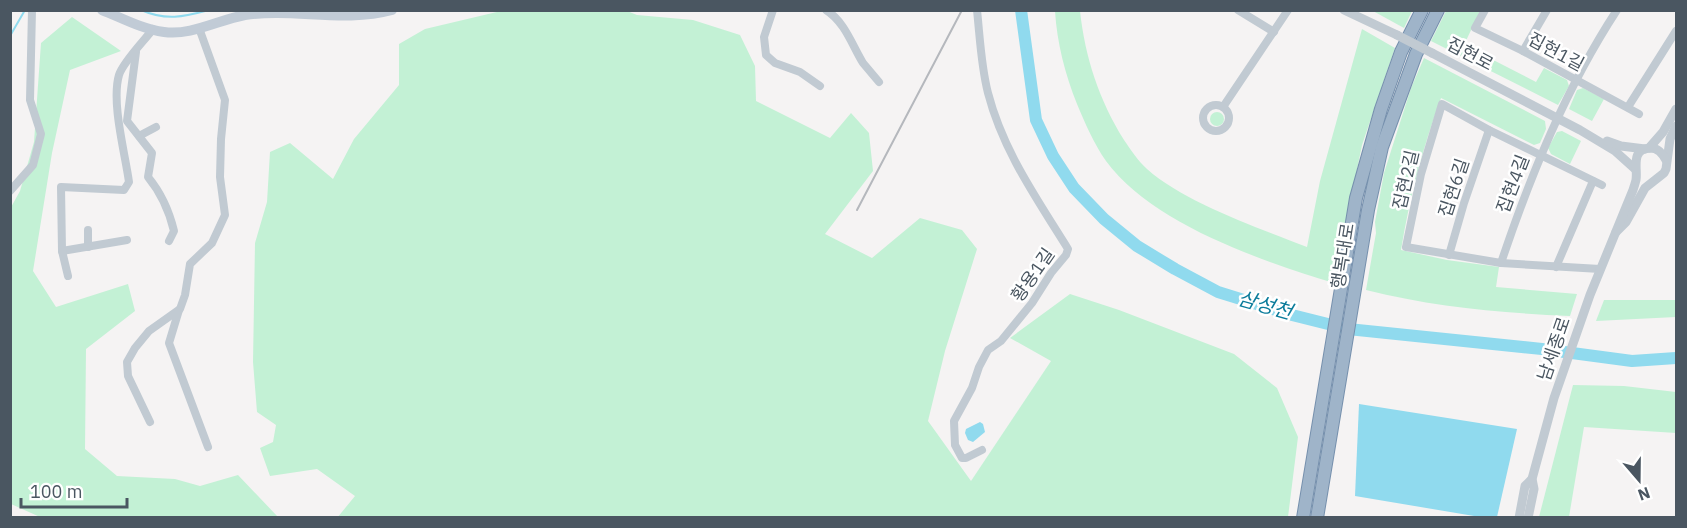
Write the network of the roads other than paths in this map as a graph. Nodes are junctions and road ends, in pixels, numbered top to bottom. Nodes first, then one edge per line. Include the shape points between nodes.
1 (32, 10) edge
2 (102, 10) edge
3 (392, 10) edge
4 (773, 10) edge
5 (826, 10) edge
6 (977, 10) edge
7 (1238, 10) edge
8 (1288, 10) edge
9 (1344, 10) edge
10 (1422, 10) edge
11 (1438, 10) edge
12 (1485, 10) edge
13 (1547, 10) edge
14 (1617, 10) edge
15 (199, 28) junction
16 (153, 29) junction
17 (1677, 31) edge
18 (1274, 32) junction
19 (137, 51) junction
20 (1523, 51) junction
21 (1578, 80) junction
22 (879, 82) dead end
23 (820, 86) dead end
24 (1224, 107) dead end
25 (1628, 107) junction
26 (1677, 109) edge
27 (1640, 114) dead end
28 (1557, 118) junction
29 (1677, 126) edge
30 (156, 127) dead end
31 (1490, 130) junction
32 (1580, 130) junction
33 (139, 136) junction
34 (1647, 149) junction
35 (1540, 155) junction
36 (1666, 160) junction
37 (1636, 170) junction
38 (1655, 180) junction
39 (1593, 181) junction
40 (1602, 185) dead end
41 (10, 191) edge
42 (88, 230) dead end
43 (1617, 232) junction
44 (127, 240) dead end
45 (169, 241) dead end
46 (88, 247) junction
47 (62, 251) junction
48 (1449, 255) junction
49 (1501, 262) junction
50 (1556, 267) junction
51 (1600, 269) junction
52 (68, 276) dead end
53 (180, 309) junction
54 (150, 422) dead end
55 (208, 447) dead end
56 (982, 450) dead end
57 (1532, 479) junction
58 (1304, 518) edge
59 (1317, 518) edge
60 (1519, 518) edge
61 (1528, 518) edge

1 - 41 street via 30,100 41,134 33,165
2 - 16 main road
3 - 15 main road via 372,16 287,12 244,15
4 - 23 street via 764,37 766,55
5 - 22 street via 851,38
6 - 56 street, 황용1길 via 988,95 1002,132 1024,181 1068,249 1026,311 1001,341 988,350 954,421 955,446 962,458
7 - 18 street
8 - 18 street
9 - 28 street, 집현로, bridge
10 - 58 highway, 행복대로 via 1401,52 1356,198
11 - 59 highway, 행복대로 via 1416,54 1382,147
12 - 20 street, 집현1길 via 1475,28
13 - 20 street
14 - 21 street, 집현4길
15 - 16 main road via 165,32
15 - 53 street via 225,100 220,177 225,215 212,243 190,264
16 - 19 street
17 - 25 street
18 - 24 street
19 - 33 street via 127,120
19 - 47 street via 119,75 116,100 129,182 124,190 61,187
20 - 21 street, 집현1길
21 - 25 street, 집현1길
21 - 28 street, 집현4길
25 - 27 street, 집현1길
26 - 34 street
28 - 32 street, 집현로
28 - 35 street, 집현4길
29 - 36 street
30 - 33 street
31 - 35 street, 집현2길
31 - 48 street, 집현6길
31 - 48 street, 집현2길 via 1442,104 1421,174 1406,247
32 - 34 street, 집현로 via 1622,146
32 - 37 street, 집현로 via 1616,151
33 - 45 street via 152,153 148,177 170,213 174,231
34 - 36 street via 1659,151
34 - 37 street via 1637,156
35 - 39 street, 집현2길
35 - 49 street, 집현4길
36 - 38 street via 1664,173
37 - 38 street via 1644,179
37 - 43 street, 남세종로
38 - 43 street, 남세종로 via 1645,188
39 - 40 street, 집현2길
39 - 50 street
42 - 46 street
43 - 51 street, 남세종로
44 - 46 street
46 - 47 street
47 - 52 street
48 - 49 street, 집현2길
49 - 50 street, 집현2길
50 - 51 street, 집현2길
51 - 57 street, 남세종로 via 1554,398
53 - 54 street via 149,331 128,362 128,376
53 - 55 street via 169,343
57 - 60 street, 남세종로 via 1525,486
57 - 61 street, 남세종로 via 1534,489

